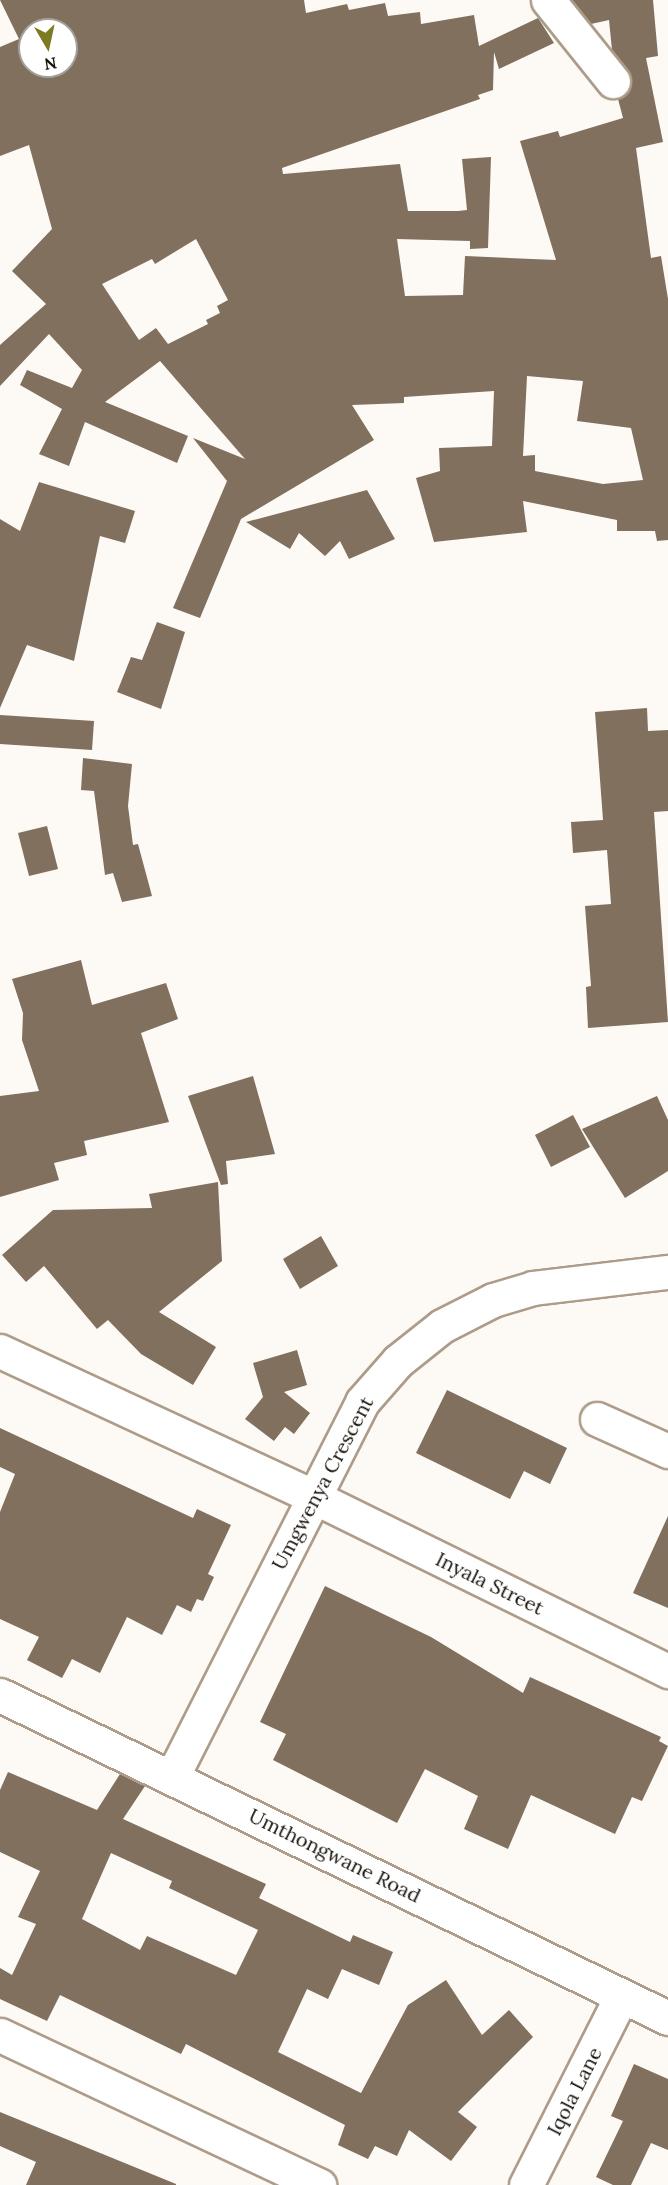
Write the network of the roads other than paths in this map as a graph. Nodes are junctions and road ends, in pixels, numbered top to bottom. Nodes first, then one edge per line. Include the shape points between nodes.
1 (548, 0) edge
2 (613, 81) dead end
3 (668, 1272) edge
4 (0, 1351) edge
5 (597, 1419) dead end
6 (668, 1451) edge
7 (312, 1496) junction
8 (668, 1671) edge
9 (0, 1695) edge
10 (173, 1775) junction
11 (621, 1996) junction
12 (668, 2018) edge
13 (0, 2035) edge
14 (319, 2185) edge
15 (526, 2185) edge

1 - 2 street
3 - 7 street, Umgwenya Crescent via 533,1288 493,1300 442,1326 399,1362 362,1402
4 - 7 street, Inyala Street
5 - 6 street
7 - 8 street, Inyala Street
7 - 10 street, Umgwenya Crescent
9 - 10 street, Umthongwane Road
10 - 11 street, Umthongwane Road
11 - 12 street, Umthongwane Road
11 - 15 street, Iqola Lane
13 - 14 street

